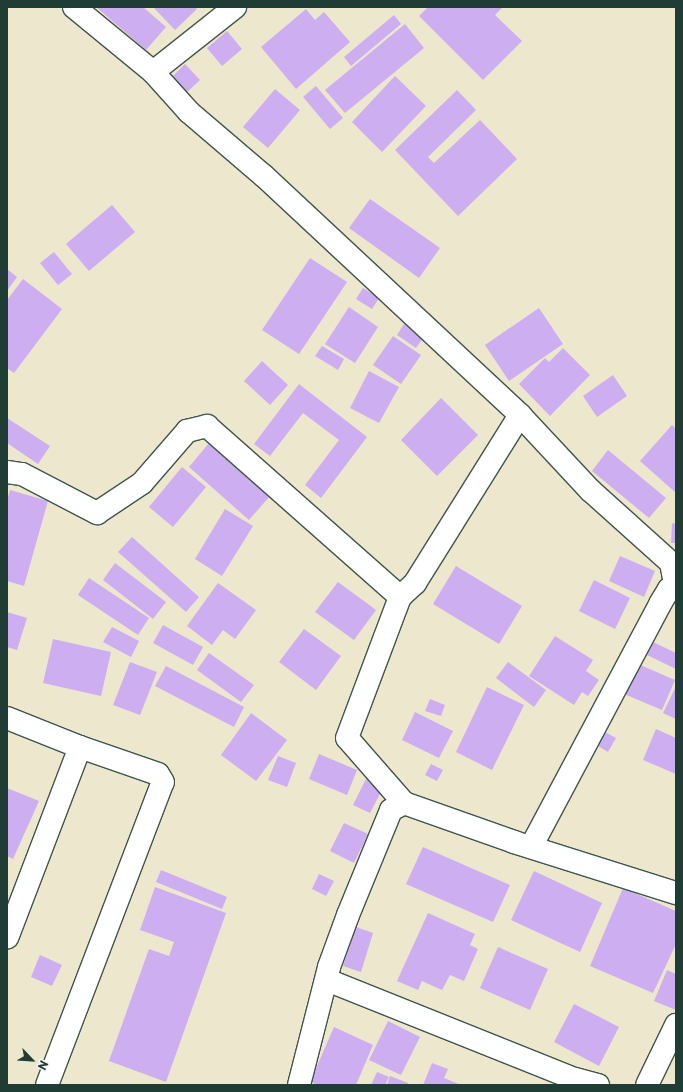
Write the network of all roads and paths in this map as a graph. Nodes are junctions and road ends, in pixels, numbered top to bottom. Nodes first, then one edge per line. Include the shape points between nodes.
1 (74, 7) edge
2 (235, 7) edge
3 (153, 72) junction
4 (520, 415) junction
5 (7, 472) edge
6 (676, 588) edge
7 (400, 596) junction
8 (7, 718) edge
9 (80, 747) junction
10 (404, 803) junction
11 (531, 847) junction
12 (676, 894) edge
13 (7, 938) edge
14 (327, 980) junction
15 (676, 1025) edge
16 (47, 1085) edge
17 (299, 1085) edge
18 (598, 1085) edge
19 (647, 1085) edge

1 - 3 street
2 - 3 street
3 - 4 street via 189,112 270,182
4 - 6 street via 590,490 671,563
4 - 7 street via 415,583
5 - 7 street via 22,474 97,513 142,482 187,431 208,426
6 - 11 street via 669,589 660,604
7 - 10 street via 347,738
8 - 9 street
9 - 13 street
9 - 16 street via 158,774 163,782
10 - 11 street
10 - 14 street via 391,810 377,840
11 - 12 street
14 - 17 street
14 - 18 street via 575,1079
15 - 19 street

